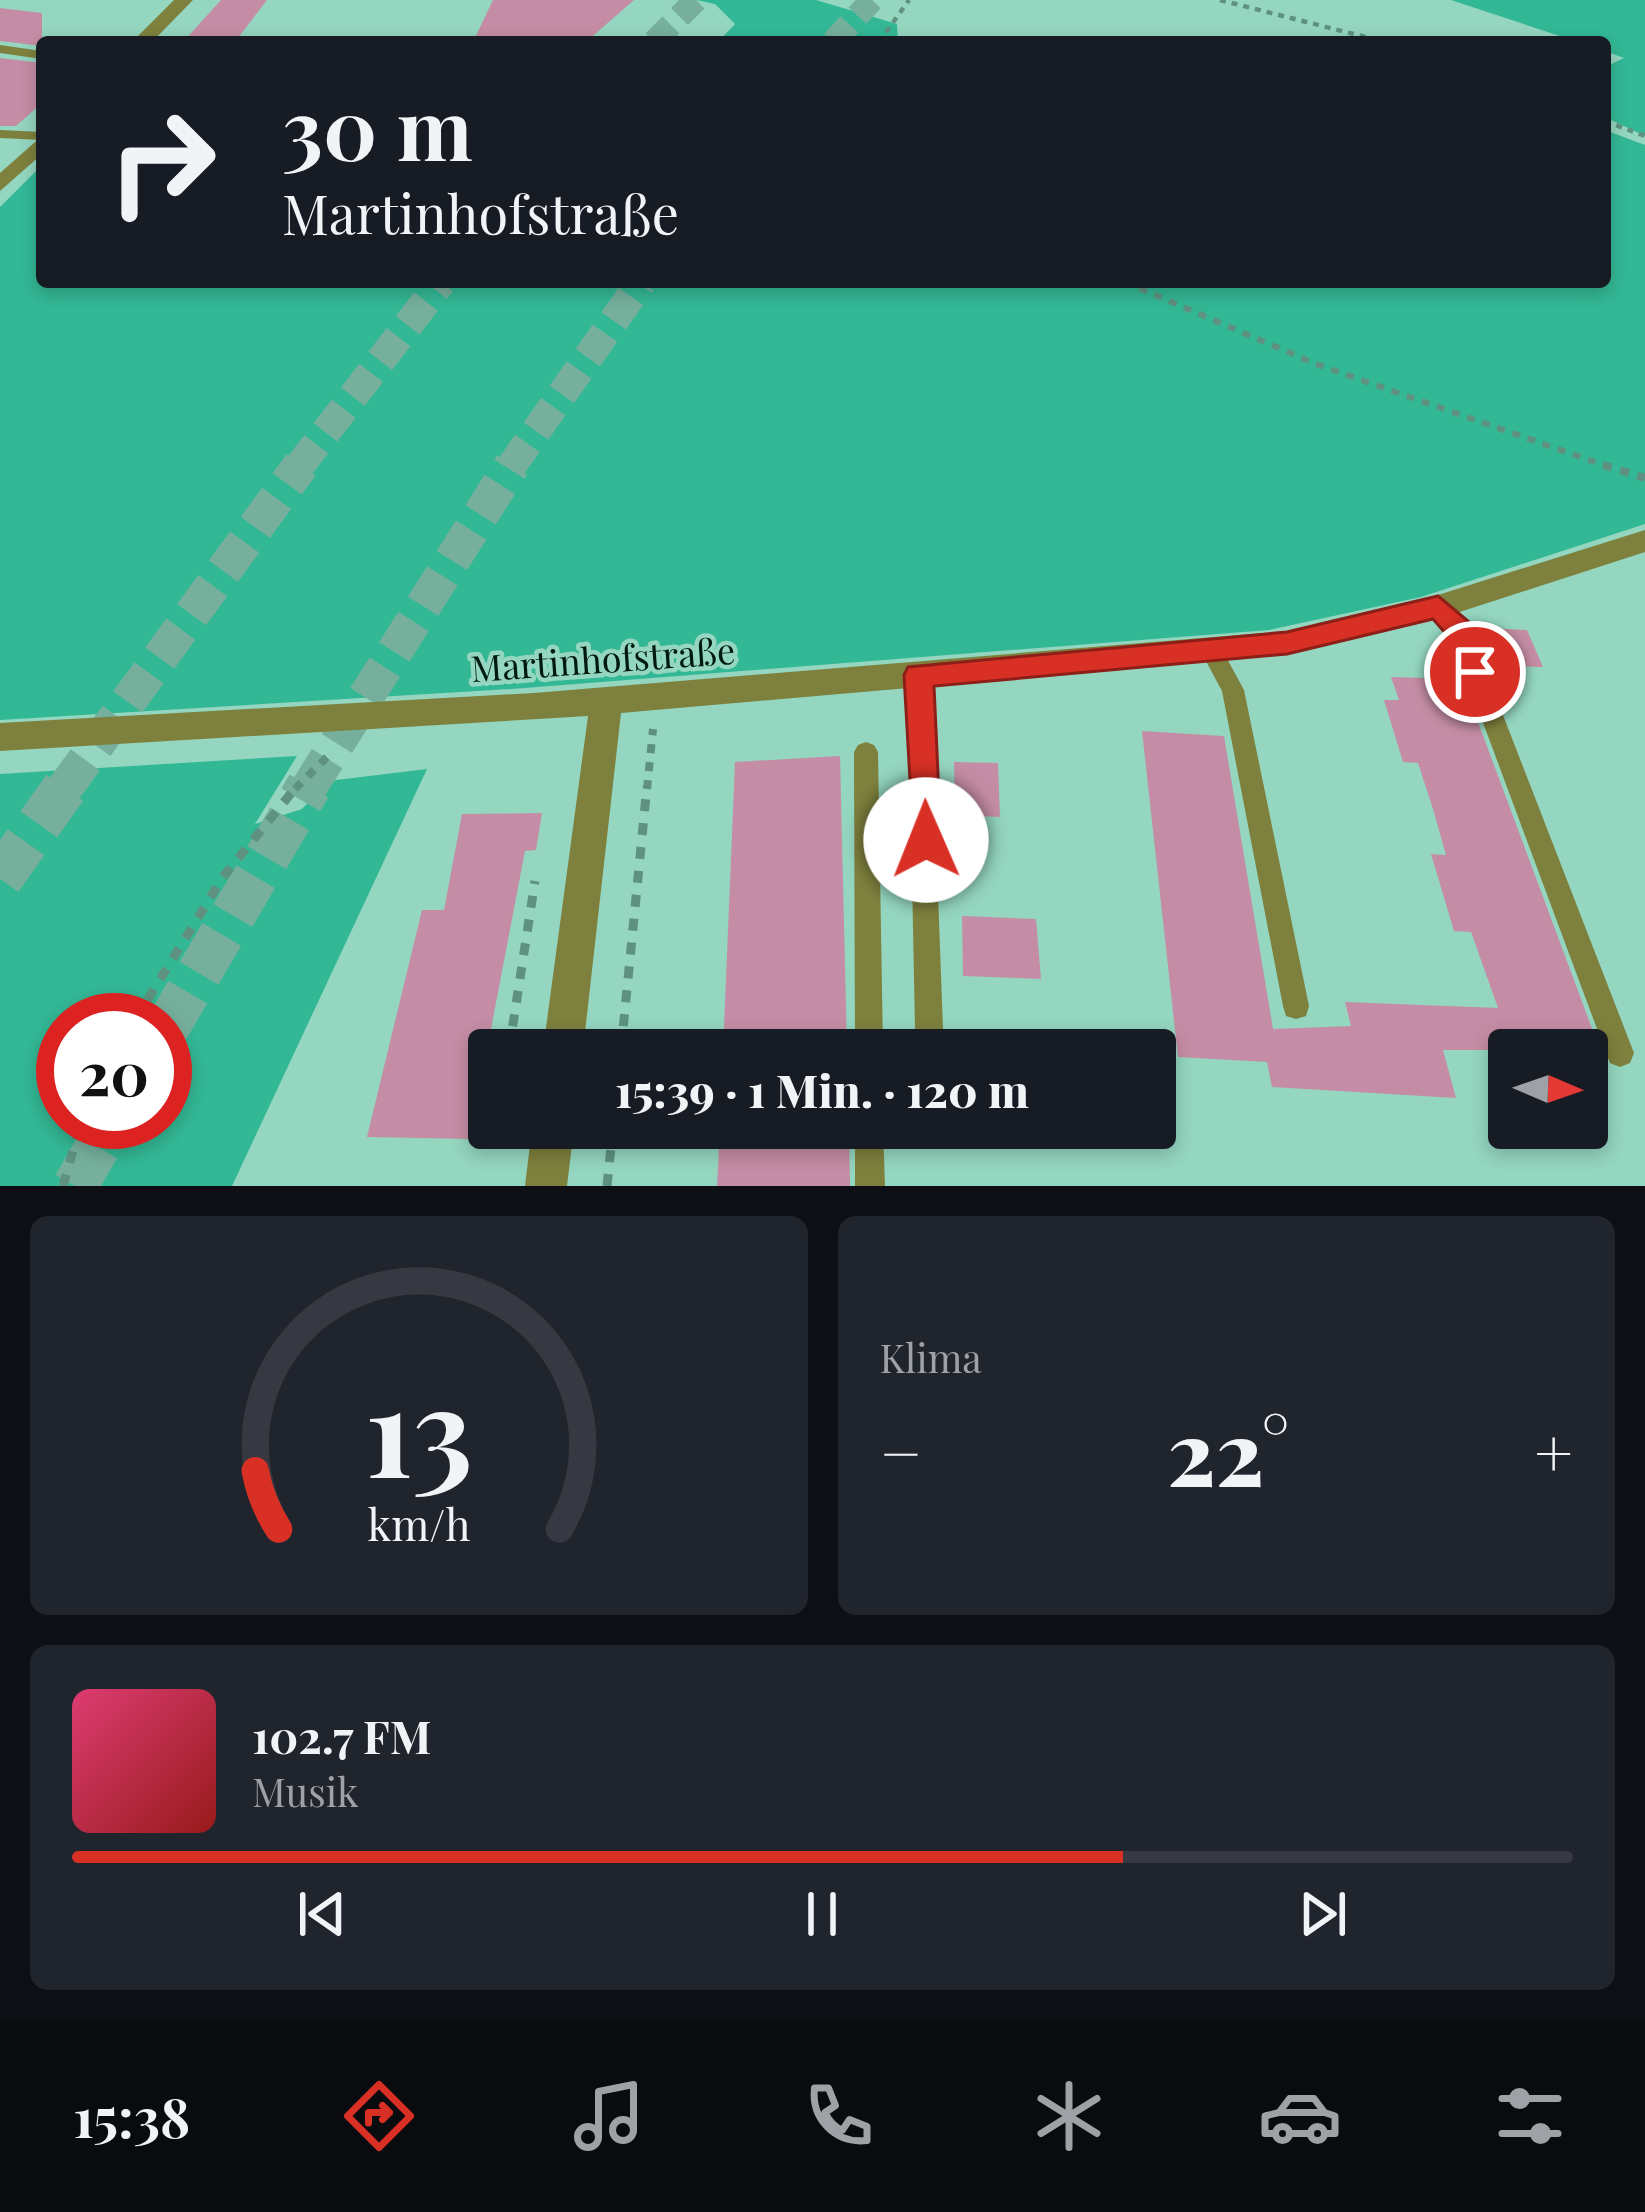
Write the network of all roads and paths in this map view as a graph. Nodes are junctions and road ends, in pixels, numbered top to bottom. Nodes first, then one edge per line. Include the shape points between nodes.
1 (184, 0) edge
2 (909, 0) edge
3 (1220, 0) edge
4 (147, 36) edge
5 (883, 36) edge
6 (1361, 36) edge
7 (0, 49) edge
8 (36, 54) edge
9 (1611, 123) edge
10 (0, 134) edge
11 (1645, 136) edge
12 (36, 139) edge
13 (36, 146) edge
14 (0, 185) edge
15 (1138, 288) edge
16 (1645, 478) edge
17 (1645, 542) edge
18 (1438, 607) junction
19 (1211, 650) junction
20 (919, 675) junction
21 (663, 695) junction
22 (606, 700) junction
23 (370, 718) junction
24 (0, 737) edge
25 (866, 752) dead end
26 (535, 880) dead end
27 (152, 993) edge
28 (1296, 1006) dead end
29 (511, 1029) edge
30 (566, 1029) edge
31 (623, 1029) edge
32 (869, 1029) edge
33 (928, 1029) dead end
34 (1620, 1053) dead end
35 (73, 1149) edge
36 (551, 1149) edge
37 (611, 1149) edge
38 (869, 1149) edge
39 (62, 1186) edge
40 (546, 1186) edge
41 (607, 1186) edge
42 (870, 1186) edge

1 - 4 street
2 - 5 path
3 - 6 path
7 - 8 lane
9 - 11 path
10 - 12 lane
13 - 14 street
15 - 16 path via 1495,430
17 - 18 street, Martinhofstraße
18 - 19 street, Martinhofstraße via 1287,643
18 - 34 lane via 1459,630
19 - 20 street, Martinhofstraße
19 - 28 lane via 1233,690
20 - 21 street, Martinhofstraße
20 - 33 lane
21 - 22 street, Martinhofstraße
21 - 31 path via 653,727
22 - 23 street, Martinhofstraße
22 - 30 street
23 - 24 street, Martinhofstraße
23 - 27 path via 304,776 228,870
25 - 32 lane
26 - 29 path
35 - 39 path
36 - 40 street
37 - 41 path
38 - 42 lane

